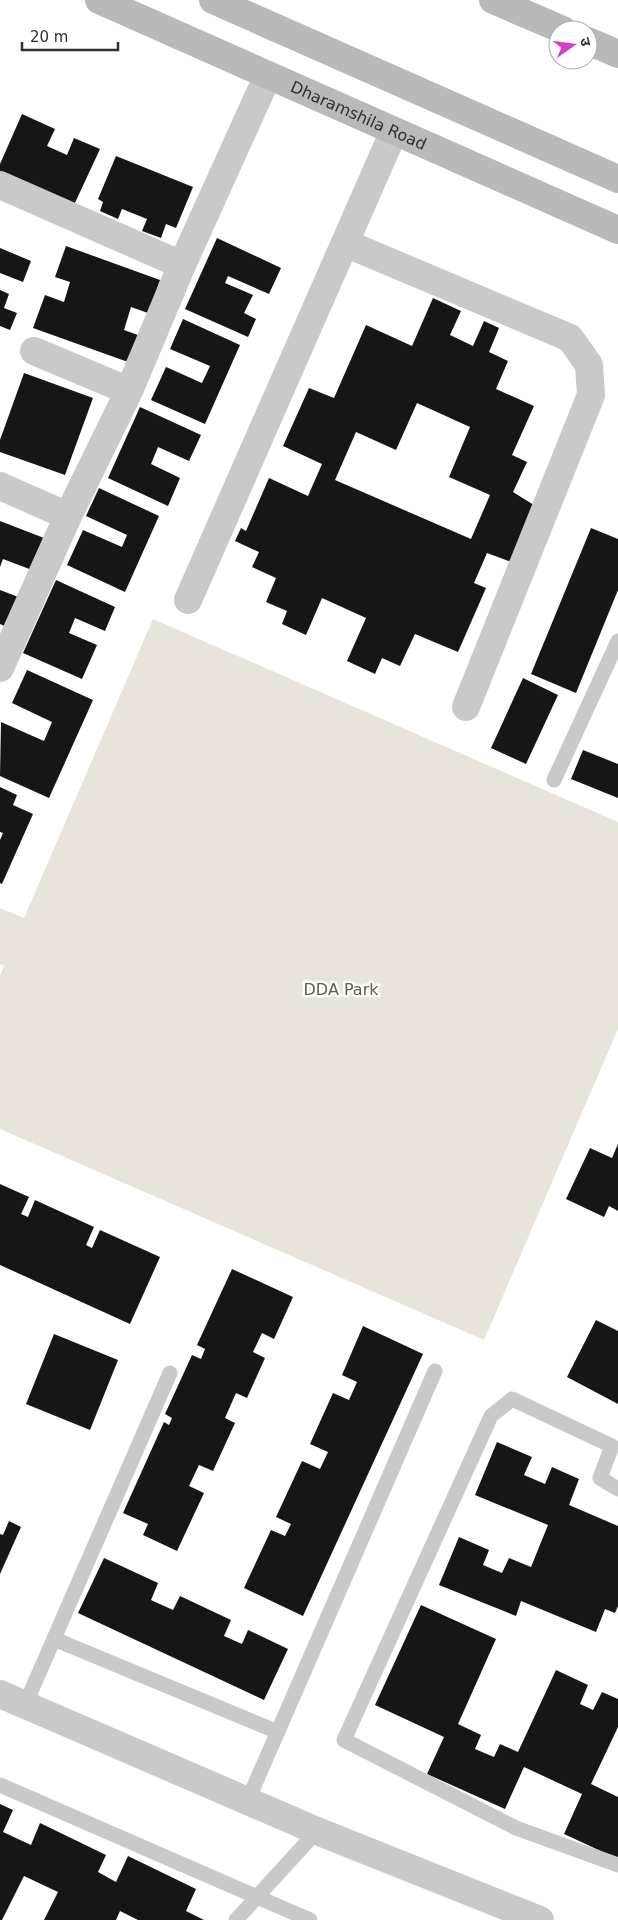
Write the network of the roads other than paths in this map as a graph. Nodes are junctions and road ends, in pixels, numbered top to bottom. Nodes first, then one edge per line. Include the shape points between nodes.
1 (99, 0) edge
2 (213, 0) edge
3 (493, 0) edge
4 (548, 24) edge
5 (598, 45) edge
6 (618, 54) edge
7 (268, 75) junction
8 (394, 131) junction
9 (618, 179) edge
10 (0, 185) edge
11 (618, 230) edge
12 (345, 243) junction
13 (182, 265) junction
14 (34, 351) dead end
15 (129, 391) junction
16 (0, 486) edge
17 (68, 516) junction
18 (188, 600) dead end
19 (618, 641) edge
20 (0, 668) edge
21 (466, 707) dead end
22 (554, 780) dead end
23 (435, 1371) dead end
24 (170, 1373) dead end
25 (618, 1489) edge
26 (54, 1639) junction
27 (0, 1694) edge
28 (25, 1705) junction
29 (278, 1732) junction
30 (0, 1785) edge
31 (248, 1800) junction
32 (316, 1830) junction
33 (618, 1865) edge
34 (256, 1897) junction
35 (236, 1920) edge
36 (310, 1920) edge
37 (540, 1920) edge

1 - 7 street, Dharamshila Road
2 - 9 street
3 - 4 street
5 - 6 street
7 - 8 street, Dharamshila Road
7 - 13 street
8 - 11 street, Dharamshila Road
8 - 12 street
10 - 13 street
12 - 18 street
12 - 21 street via 570,338 589,366 591,395
13 - 15 street
14 - 15 street
15 - 17 street
16 - 17 street
17 - 20 street
19 - 22 lane
23 - 29 lane
24 - 26 lane
25 - 33 lane via 600,1478 612,1446 512,1399 491,1416 344,1740 516,1828
26 - 28 lane
26 - 29 lane
27 - 28 street
28 - 31 street
29 - 31 lane
30 - 34 lane
31 - 32 street
32 - 34 lane
32 - 37 street
34 - 35 lane
34 - 36 lane

